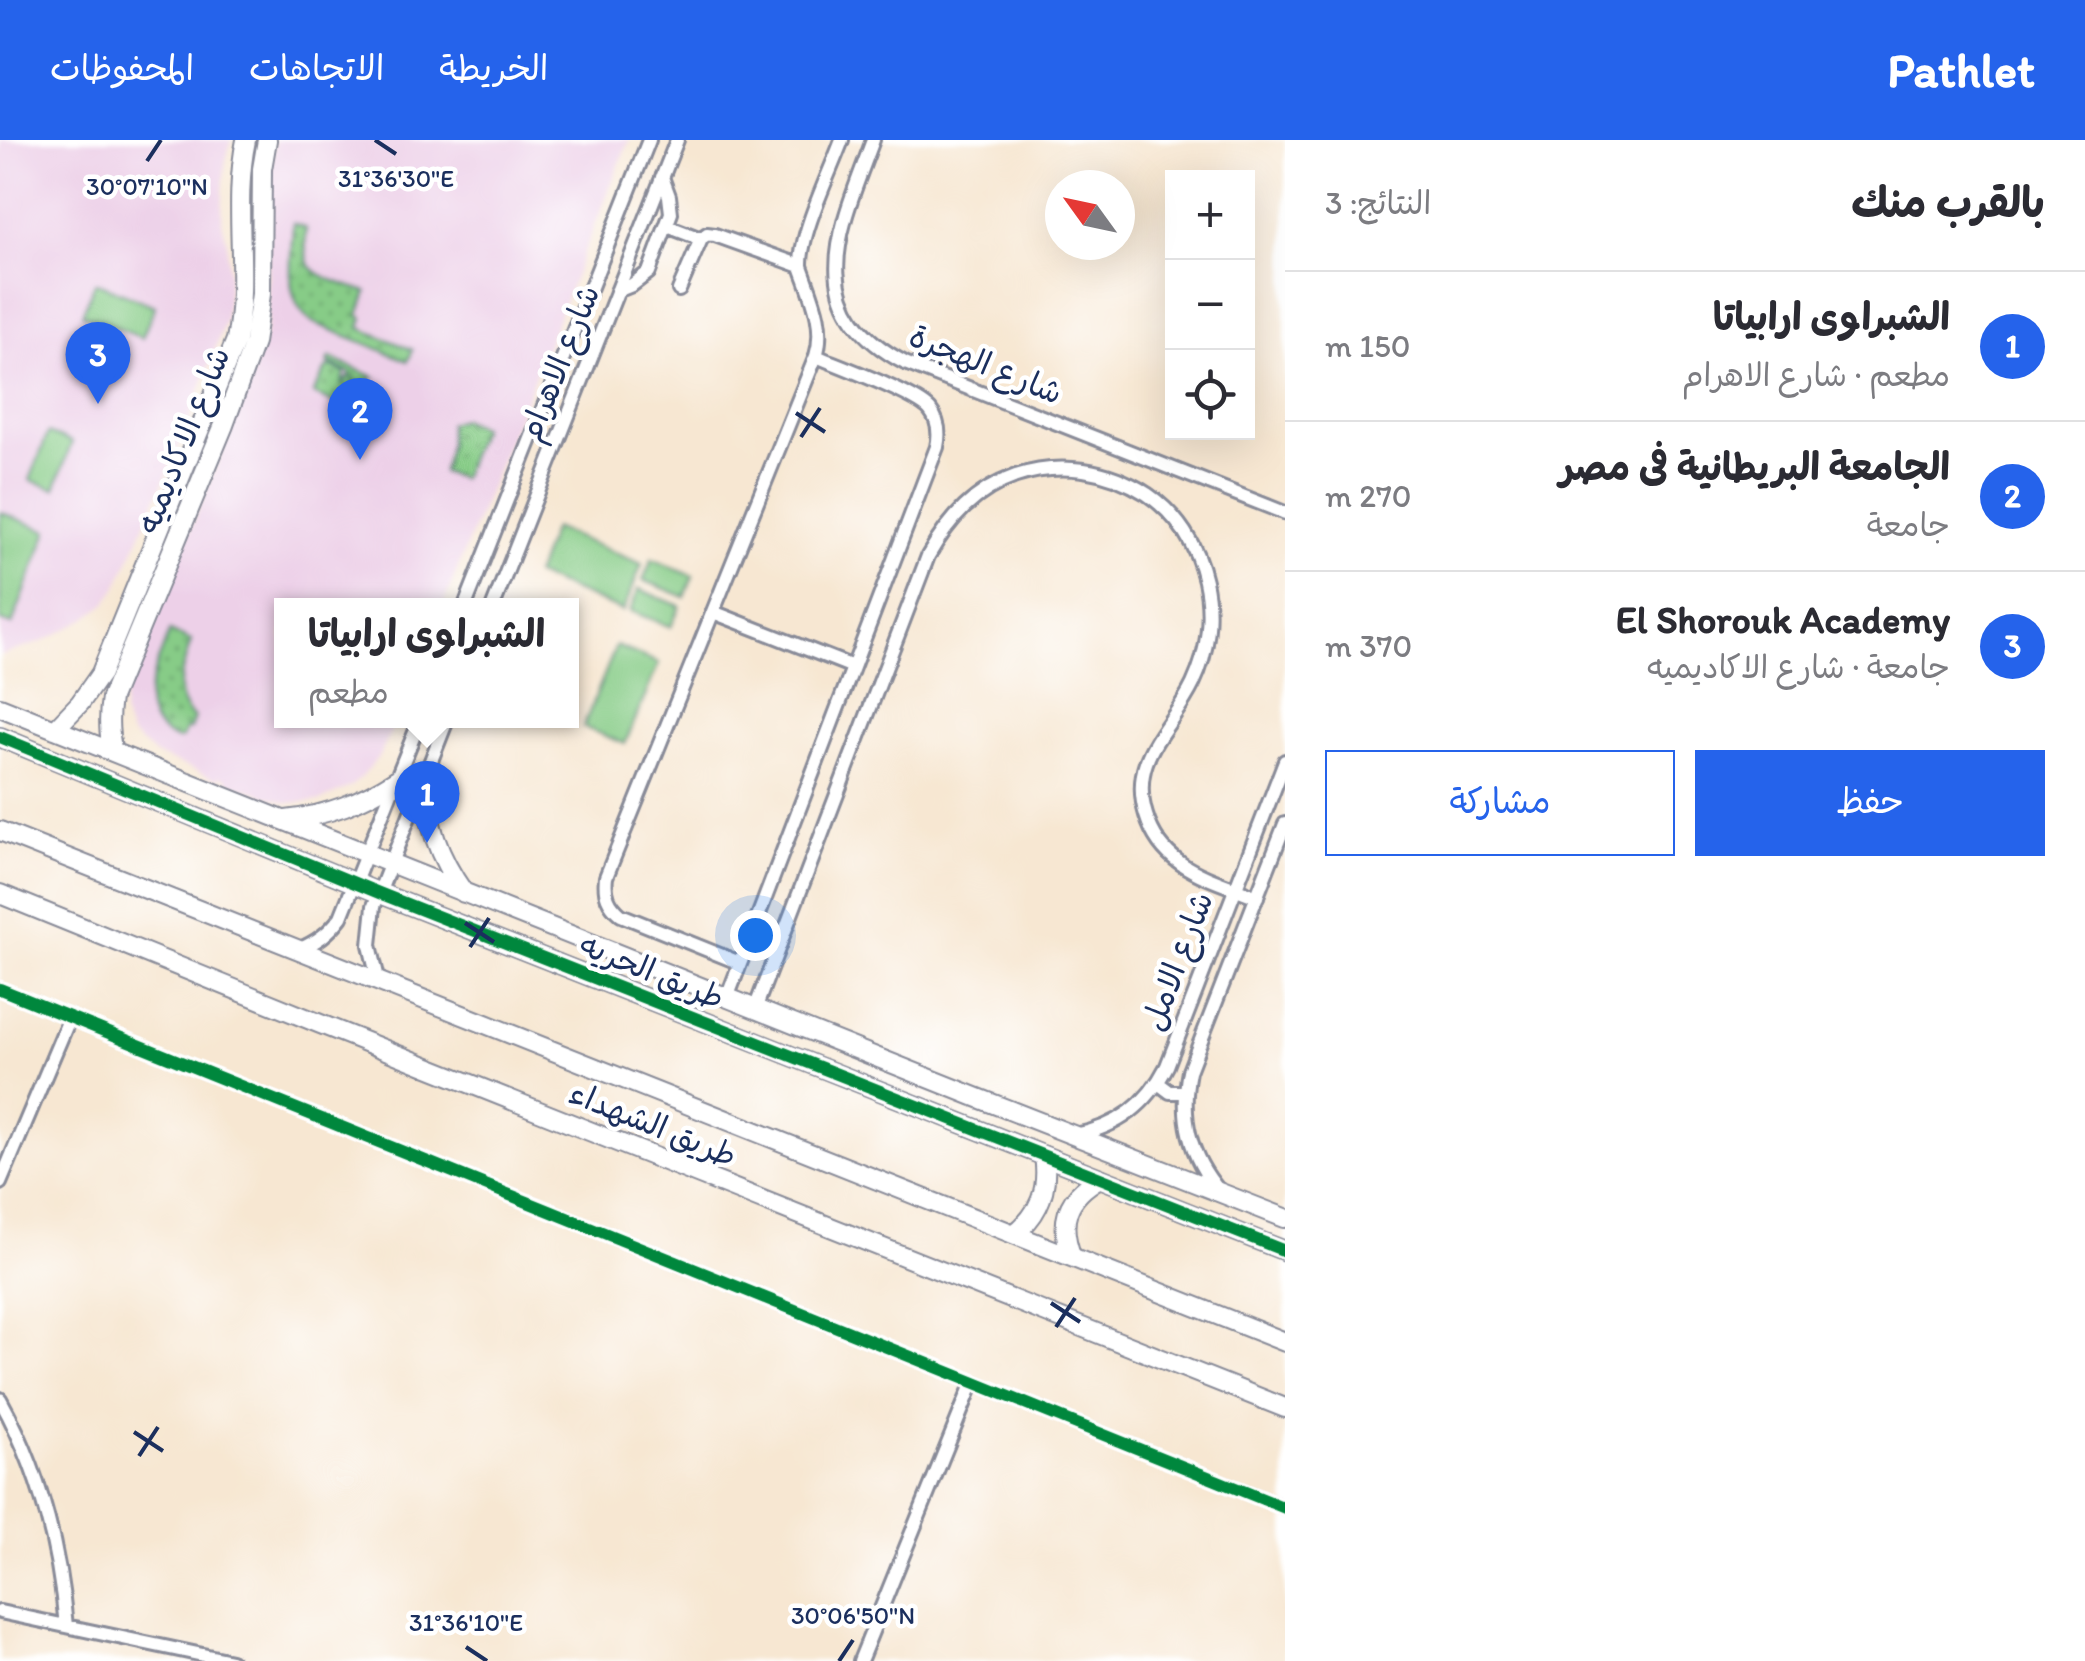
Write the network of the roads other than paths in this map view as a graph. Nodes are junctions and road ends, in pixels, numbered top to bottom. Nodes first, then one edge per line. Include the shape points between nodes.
1 (246, 140) edge
2 (267, 140) edge
3 (648, 140) edge
4 (677, 140) edge
5 (842, 140) edge
6 (874, 140) edge
7 (242, 166) junction
8 (262, 169) junction
9 (662, 177) junction
10 (667, 226) junction
11 (700, 238) junction
12 (801, 266) junction
13 (679, 290) dead end
14 (617, 291) junction
15 (816, 356) junction
16 (214, 422) junction
17 (1285, 513) edge
18 (468, 598) edge
19 (495, 598) edge
20 (712, 612) junction
21 (853, 667) junction
22 (0, 707) edge
23 (417, 728) edge
24 (440, 728) edge
25 (55, 729) junction
26 (0, 737) edge
27 (413, 739) junction
28 (436, 748) junction
29 (113, 752) junction
30 (1285, 761) edge
31 (424, 778) junction
32 (397, 779) junction
33 (242, 804) junction
34 (282, 821) junction
35 (1285, 824) edge
36 (0, 831) edge
37 (232, 832) junction
38 (367, 855) junction
39 (390, 864) junction
40 (355, 883) junction
41 (1235, 888) junction
42 (379, 893) junction
43 (464, 893) junction
44 (0, 894) edge
45 (1257, 896) junction
46 (297, 950) junction
47 (740, 963) junction
48 (379, 983) junction
49 (0, 989) edge
50 (727, 998) junction
51 (755, 1009) junction
52 (70, 1017) junction
53 (744, 1037) junction
54 (1158, 1083) junction
55 (956, 1090) junction
56 (1185, 1092) junction
57 (946, 1117) junction
58 (1072, 1135) junction
59 (1044, 1156) junction
60 (1100, 1178) junction
61 (0, 1183) edge
62 (1222, 1194) junction
63 (1285, 1218) edge
64 (1014, 1234) junction
65 (1285, 1251) edge
66 (1072, 1257) junction
67 (1285, 1342) edge
68 (973, 1382) junction
69 (0, 1399) edge
70 (1285, 1408) edge
71 (1285, 1508) edge
72 (0, 1612) edge
73 (66, 1626) junction
74 (231, 1661) edge
75 (860, 1661) edge

1 - 7 street, شارع الاكاديميه
2 - 8 street, شارع الاكاديميه
3 - 18 street, شارع الاهرام
4 - 9 street, شارع الاهرام
5 - 12 street via 802,246
6 - 17 street, شارع الهجرة via 842,225 836,272 866,336 905,363
7 - 8 street
7 - 16 street, شارع الاكاديميه via 241,316
8 - 16 street, شارع الاكاديميه via 259,319 246,367
9 - 10 street via 671,206
9 - 14 street, شارع الاهرام
10 - 11 street
10 - 14 street via 649,272
11 - 12 street via 715,235
11 - 13 street
12 - 15 street via 820,325
14 - 19 street, شارع الاهرام
15 - 20 street
15 - 21 street via 916,400 938,424 937,446
16 - 25 street, شارع الاكاديميه via 101,673
16 - 29 street, شارع الاكاديميه via 111,698
20 - 21 street
20 - 47 street via 605,888 621,915
21 - 47 street
22 - 25 street, طريق الحريه
23 - 27 street
24 - 28 street
25 - 29 street, طريق الحريه
26 - 37 street, طريق الحريه
27 - 28 street
27 - 32 street
28 - 31 street
29 - 33 street, طريق الحريه
30 - 41 street, شارع الامل
31 - 39 street
31 - 43 street via 434,840
32 - 34 street via 342,809
32 - 38 street
33 - 34 street, طريق الحريه
33 - 37 street
34 - 38 street, طريق الحريه
35 - 45 street, شارع الامل
36 - 46 street, طريق الشهداء
37 - 40 street, طريق الحريه
38 - 39 street, طريق الحريه
38 - 40 street
39 - 42 street
39 - 43 street, طريق الحريه
40 - 42 street, طريق الحريه
40 - 46 street via 329,932
41 - 45 street
41 - 51 street via 1167,854 1144,812 1144,766 1192,685 1208,641 1208,591 1190,540 1155,500 1108,474 1028,472 1002,480 958,511 928,556
41 - 54 street, شارع الامل
42 - 48 street via 370,945
42 - 53 street, طريق الحريه
43 - 50 street, طريق الحريه
44 - 70 street, طريق الشهداء
45 - 56 street, شارع الامل
46 - 48 street, طريق الشهداء
47 - 50 street
48 - 64 street, طريق الشهداء
49 - 52 street
50 - 51 street, طريق الحريه
51 - 53 street
51 - 55 street, طريق الحريه
52 - 61 street
52 - 68 street
53 - 57 street, طريق الحريه
54 - 56 street
54 - 58 street, شارع الامل via 1130,1114
55 - 57 street
55 - 58 street, طريق الحريه
56 - 62 street, شارع الامل via 1196,1158
57 - 59 street, طريق الحريه
58 - 62 street, طريق الحريه
59 - 60 street, طريق الحريه
59 - 64 street via 1042,1200
60 - 65 street, طريق الحريه
60 - 66 street via 1068,1211 1064,1226
62 - 63 street, طريق الحريه
64 - 66 street, طريق الشهداء
66 - 67 street, طريق الشهداء
68 - 71 street
68 - 75 street
69 - 73 street via 43,1500
72 - 73 street
73 - 74 street

